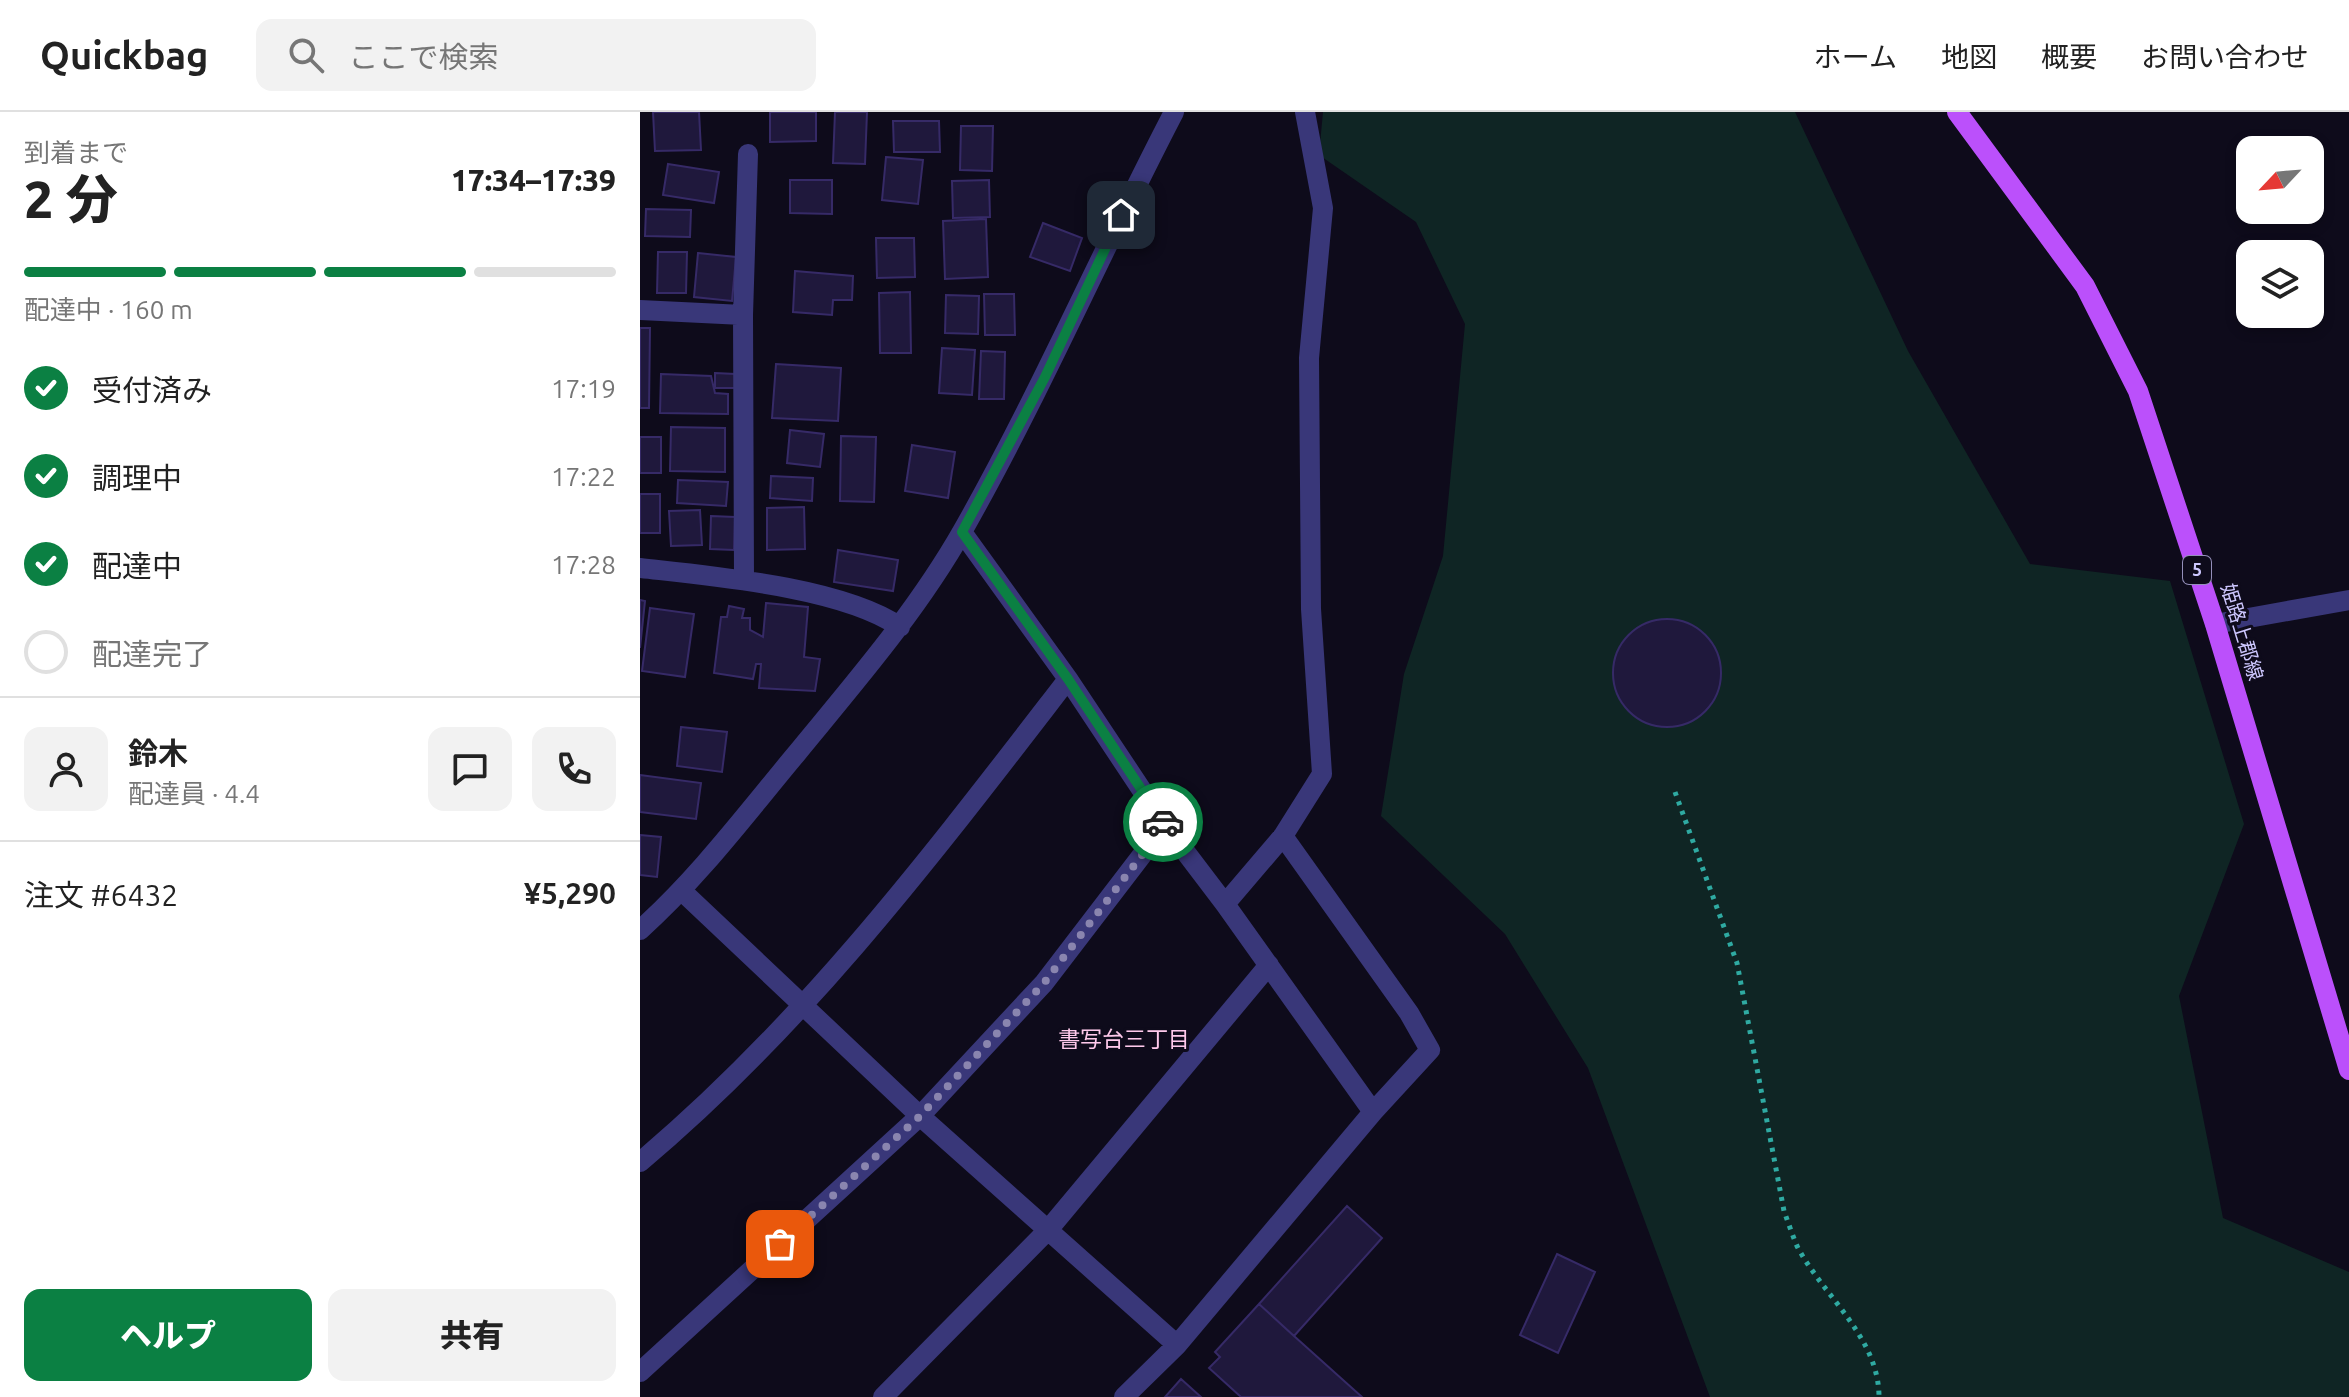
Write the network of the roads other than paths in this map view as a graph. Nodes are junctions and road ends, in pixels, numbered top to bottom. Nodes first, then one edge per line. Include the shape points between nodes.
1 (1174, 112) edge
2 (1305, 112) edge
3 (1957, 112) edge
4 (748, 154) dead end
5 (640, 310) edge
6 (743, 315) junction
7 (962, 532) junction
8 (640, 568) edge
9 (744, 579) junction
10 (2349, 600) edge
11 (2215, 624) junction
12 (900, 627) junction
13 (1068, 679) junction
14 (1165, 825) junction
15 (1283, 836) junction
16 (683, 892) junction
17 (1225, 904) junction
18 (640, 930) edge
19 (1269, 965) junction
20 (803, 1006) junction
21 (2349, 1070) edge
22 (1373, 1112) junction
23 (920, 1116) junction
24 (640, 1162) edge
25 (1048, 1230) junction
26 (1177, 1345) junction
27 (640, 1372) edge
28 (883, 1397) edge
29 (1124, 1397) edge

1 - 7 street via 1045,377
2 - 15 street via 1323,208 1309,358 1311,609 1322,774
3 - 11 main road, 姫路上郡線 / 5 via 2085,286 2132,378
4 - 6 street
5 - 6 street
6 - 9 street
7 - 12 street
7 - 13 street
8 - 9 street
9 - 12 street via 878,612
10 - 11 street
11 - 21 main road, 姫路上郡線 / 5
12 - 16 street
13 - 14 street
13 - 20 street via 926,863
14 - 17 street
14 - 23 street via 1044,983
15 - 17 street
15 - 22 street via 1430,1050
16 - 18 street
16 - 20 street
17 - 19 street
19 - 22 street
19 - 25 street
20 - 23 street
20 - 24 street via 701,1111
22 - 26 street
23 - 25 street
23 - 27 street
25 - 26 street
25 - 28 street
26 - 29 street

